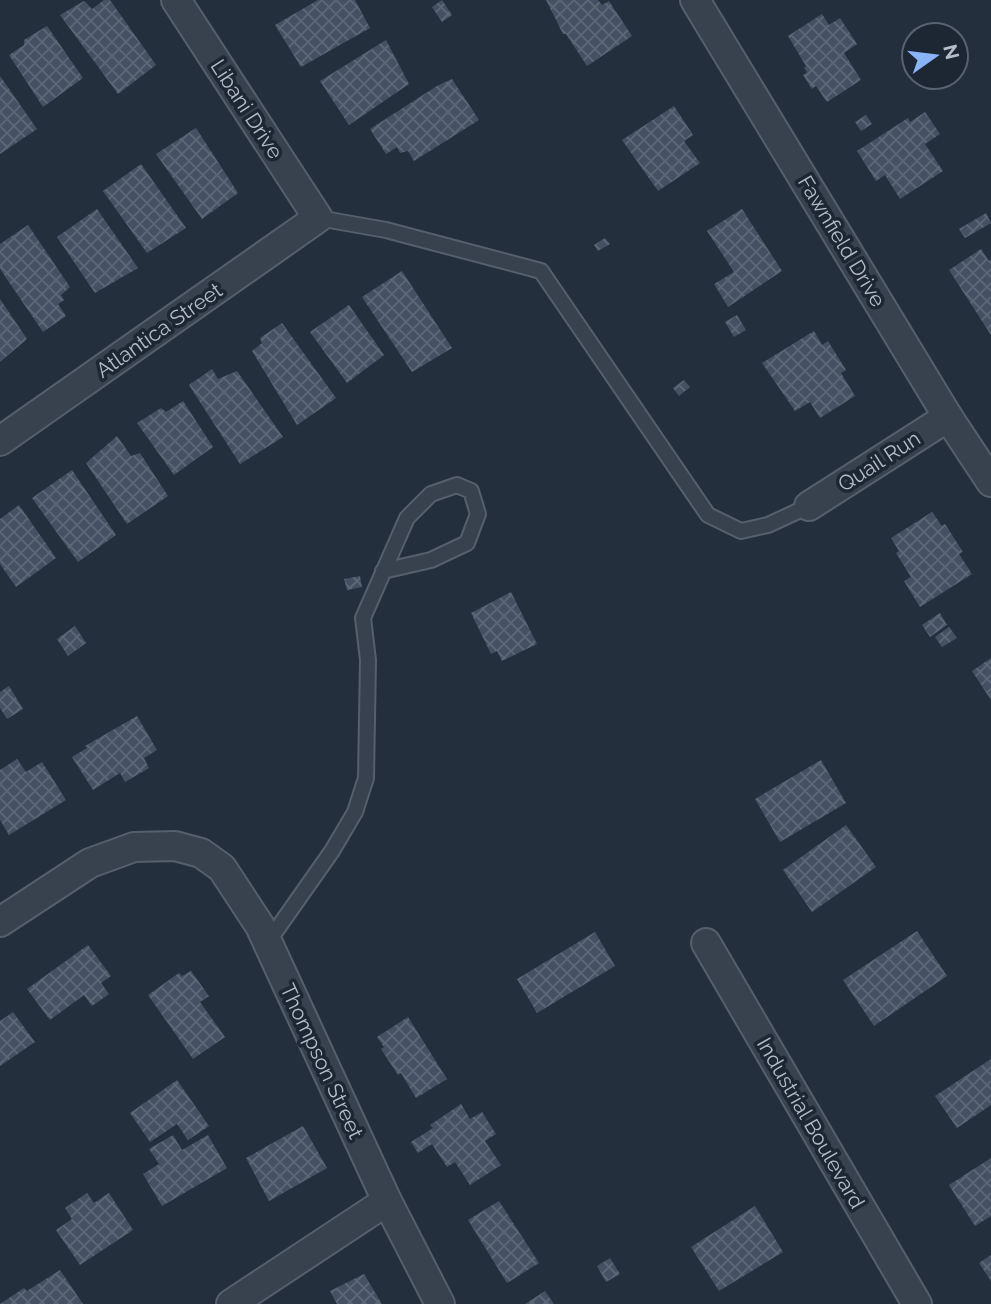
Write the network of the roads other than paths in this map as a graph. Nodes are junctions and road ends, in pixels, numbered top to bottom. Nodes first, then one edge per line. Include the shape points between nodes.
1 (176, 0) edge
2 (703, 3) edge
3 (318, 218) junction
4 (948, 417) junction
5 (0, 442) edge
6 (991, 482) edge
7 (809, 506) joint
8 (383, 571) junction
9 (0, 922) edge
10 (268, 942) junction
11 (706, 943) dead end
12 (387, 1201) junction
13 (231, 1304) edge
14 (440, 1304) edge
15 (917, 1304) edge

1 - 3 street, Libani Drive
2 - 4 street, Fawnfield Drive
3 - 5 street, Atlantica Street
3 - 7 lane via 386,230 541,271 708,514 741,531 768,525
4 - 6 street, Fawnfield Drive
4 - 7 street, Quail Run
8 - 8 lane via 407,517 431,494 457,485 471,491 478,514 467,543 431,560
8 - 10 lane via 363,618 368,660 366,778 355,812 332,851
9 - 10 street, Thompson Street via 90,863 134,847 175,846 201,853 222,867
10 - 12 street, Thompson Street
11 - 15 street, Industrial Boulevard
12 - 13 street
12 - 14 street, Thompson Street

